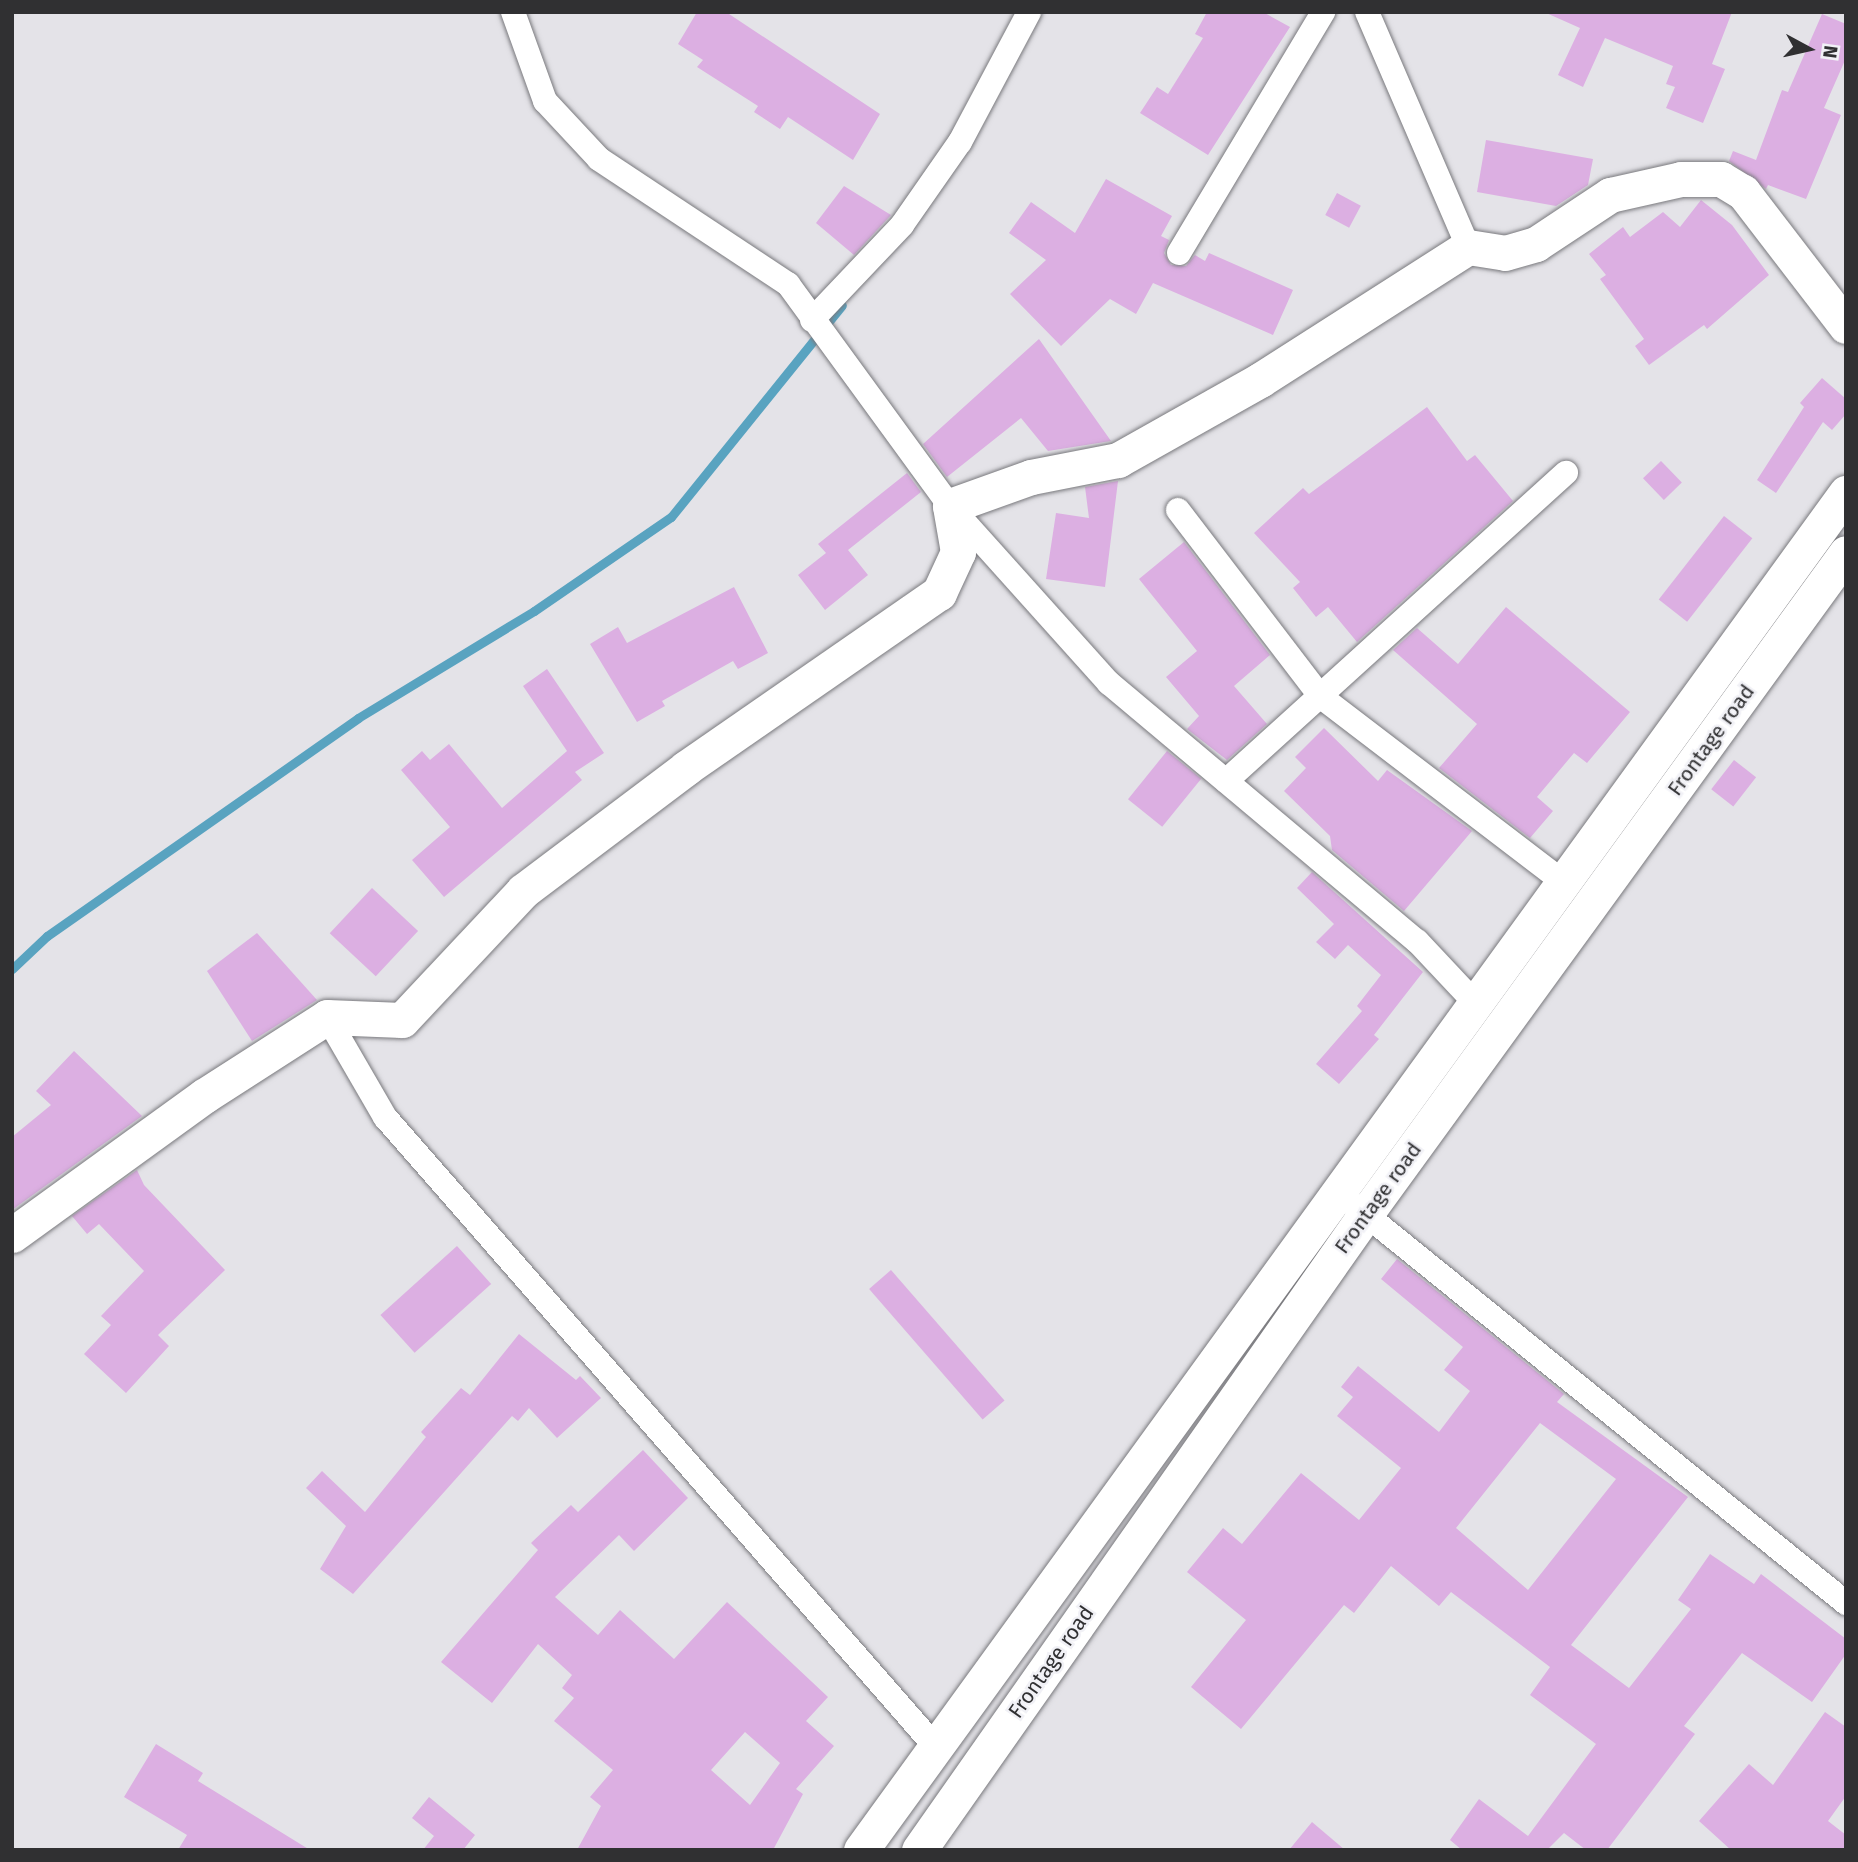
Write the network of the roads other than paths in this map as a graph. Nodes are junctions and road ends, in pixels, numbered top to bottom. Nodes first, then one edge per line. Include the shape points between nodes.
1 (513, 12) edge
2 (1029, 12) edge
3 (1323, 12) edge
4 (1367, 12) edge
5 (1468, 247) junction
6 (1179, 253) dead end
7 (812, 320) junction
8 (1846, 326) edge
9 (1566, 473) dead end
10 (1846, 493) edge
11 (950, 506) junction
12 (1178, 510) dead end
13 (1846, 553) edge
14 (1320, 695) junction
15 (1226, 781) junction
16 (1566, 884) junction
17 (1478, 1006) junction
18 (327, 1017) junction
19 (1338, 1191) junction
20 (1365, 1215) junction
21 (12, 1235) edge
22 (1846, 1603) edge
23 (934, 1745) junction
24 (861, 1850) edge
25 (919, 1850) edge

1 - 7 street via 545,102 599,159 788,284
2 - 7 street via 953,152 902,225
3 - 6 street
4 - 5 street
5 - 8 main road via 1515,250 1536,244 1610,195 1681,179 1721,179 1742,192
5 - 11 main road via 1260,380 1118,460 1031,477
7 - 11 street
9 - 14 street
10 - 16 main road
11 - 15 street via 1109,683
11 - 18 main road via 958,552 939,593 686,768 523,891 402,1020
12 - 14 street
13 - 20 main road, Frontage road
14 - 15 street
14 - 16 street
15 - 17 street via 1417,942
16 - 17 main road
17 - 19 main road
18 - 21 main road via 204,1096
18 - 23 street via 385,1117
19 - 20 street
19 - 23 main road
20 - 22 street
20 - 25 main road, Frontage road
23 - 24 main road

